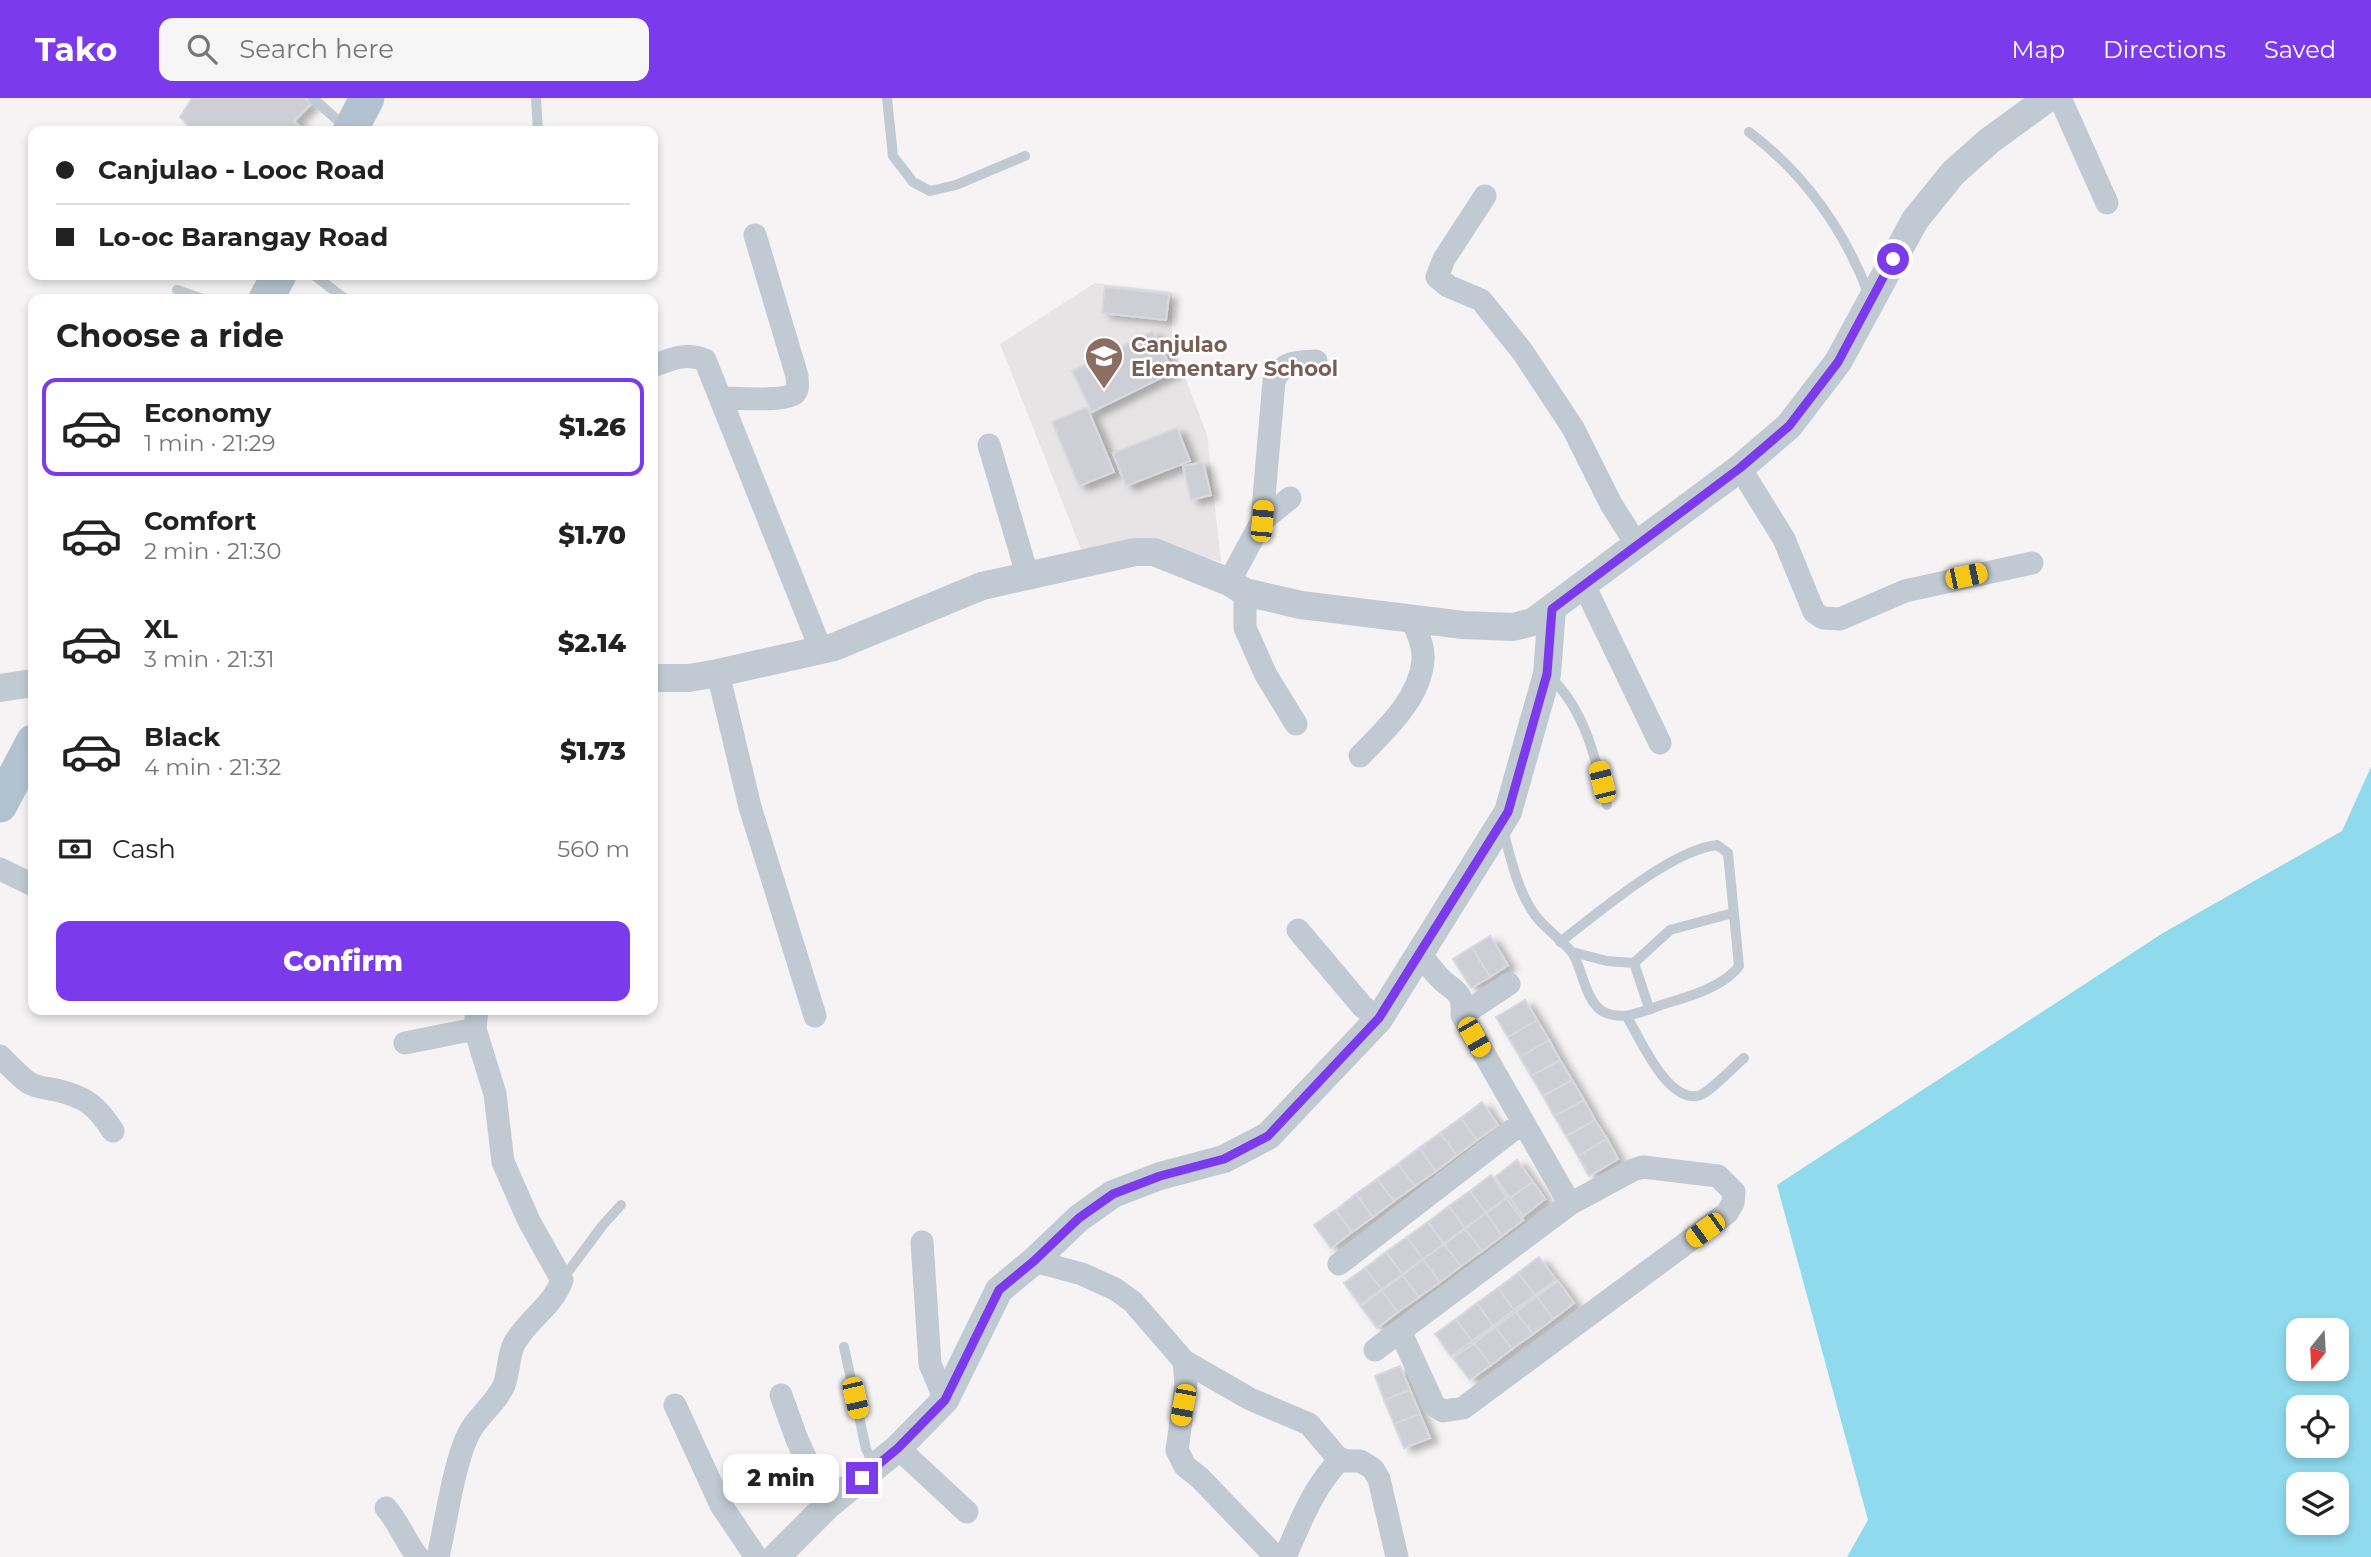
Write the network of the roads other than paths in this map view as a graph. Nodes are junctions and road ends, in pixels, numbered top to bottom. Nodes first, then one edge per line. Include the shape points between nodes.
1 (313, 98) edge
2 (367, 98) edge
3 (536, 98) edge
4 (887, 98) edge
5 (2048, 98) edge
6 (2060, 98) edge
7 (344, 126) edge
8 (353, 126) edge
9 (538, 126) edge
10 (1749, 132) dead end
11 (1025, 156) dead end
12 (1485, 196) dead end
13 (2107, 203) dead end
14 (755, 235) dead end
15 (320, 280) edge
16 (177, 290) dead end
17 (189, 294) edge
18 (339, 294) edge
19 (1870, 298) junction
20 (1316, 361) dead end
21 (658, 364) edge
22 (721, 398) junction
23 (989, 445) dead end
24 (1740, 468) junction
25 (1290, 498) dead end
26 (1262, 521) junction
27 (1637, 545) junction
28 (2032, 563) dead end
29 (1027, 574) junction
30 (1584, 585) junction
31 (1237, 587) junction
32 (1552, 609) junction
33 (1411, 618) junction
34 (821, 650) junction
35 (718, 673) junction
36 (1547, 674) junction
37 (658, 678) edge
38 (28, 684) edge
39 (0, 688) edge
40 (1296, 724) dead end
41 (1660, 743) dead end
42 (28, 752) edge
43 (1360, 756) dead end
44 (0, 805) edge
45 (1607, 805) dead end
46 (1501, 824) junction
47 (0, 869) edge
48 (28, 883) edge
49 (1733, 913) junction
50 (1298, 930) dead end
51 (1560, 942) junction
52 (1572, 952) junction
53 (1419, 953) junction
54 (1634, 963) junction
55 (1509, 984) dead end
56 (1649, 1008) junction
57 (815, 1016) dead end
58 (1462, 1016) junction
59 (1627, 1017) junction
60 (1379, 1018) junction
61 (476, 1019) edge
62 (405, 1042) dead end
63 (0, 1056) edge
64 (1744, 1058) dead end
65 (1523, 1122) junction
66 (113, 1131) dead end
67 (1570, 1204) junction
68 (621, 1205) dead end
69 (922, 1241) dead end
70 (1034, 1261) junction
71 (1339, 1264) dead end
72 (562, 1280) junction
73 (1400, 1331) junction
74 (844, 1347) dead end
75 (1376, 1350) dead end
76 (1184, 1361) junction
77 (781, 1395) dead end
78 (945, 1400) junction
79 (675, 1405) dead end
80 (898, 1448) junction
81 (1341, 1459) junction
82 (875, 1466) junction
83 (827, 1506) junction
84 (386, 1508) dead end
85 (967, 1512) dead end
86 (418, 1557) edge
87 (438, 1557) edge
88 (756, 1557) edge
89 (776, 1557) edge
90 (1276, 1557) edge
91 (1285, 1557) edge
92 (1397, 1557) edge

1 - 7 lane
2 - 8 main road
3 - 9 lane
4 - 11 lane via 894,156 913,182 930,191
5 - 19 street via 1953,173 1915,220
6 - 13 street
10 - 19 lane via 1777,153 1831,220 1849,246
12 - 27 street via 1437,277 1481,300 1522,351 1573,428
14 - 22 street via 797,389 783,398
15 - 18 lane
16 - 17 lane
19 - 24 street via 1838,362 1789,426
20 - 26 street via 1292,362 1274,381
21 - 22 street via 682,356 705,360
22 - 34 street
23 - 29 street
24 - 27 street
24 - 28 street via 1784,539 1818,616 1840,619 1905,591
25 - 26 street
26 - 31 street
27 - 30 street
29 - 31 street via 1154,552
29 - 34 street via 982,586
30 - 32 street
30 - 41 street
31 - 33 street via 1301,605
31 - 40 street via 1245,628 1266,675
32 - 33 street via 1533,622 1513,627
32 - 36 street
33 - 43 street via 1423,659 1414,691 1392,723
34 - 35 street
35 - 37 street
35 - 57 street via 750,807
36 - 45 lane via 1583,724
36 - 46 street
38 - 39 street
42 - 44 main road
46 - 51 lane via 1526,902
46 - 53 street
47 - 48 street
49 - 51 lane via 1728,853 1717,845 1701,846 1638,882
49 - 54 lane via 1670,930
49 - 56 lane via 1739,966 1733,974 1691,996
50 - 60 street via 1363,1007
51 - 52 lane
52 - 54 lane
52 - 59 lane via 1594,1003 1602,1011
53 - 58 street via 1439,978 1448,1009
53 - 60 street
54 - 56 lane
55 - 58 street
56 - 59 lane
58 - 65 street
59 - 64 lane via 1664,1078 1680,1093 1697,1096 1708,1091
60 - 70 street via 1268,1136 1224,1159 1113,1194 1079,1218
61 - 62 street
61 - 72 street via 495,1094 503,1162
63 - 66 street via 28,1082 92,1104
65 - 67 street
65 - 71 street
67 - 73 street
67 - 73 street via 1643,1167 1718,1176 1734,1192 1727,1213 1463,1408 1443,1410 1434,1405
68 - 72 lane
69 - 78 street via 930,1364
70 - 76 street via 1115,1289 1133,1302
70 - 78 street via 999,1290
72 - 87 street via 557,1294 513,1346 504,1384 470,1431
73 - 75 street
74 - 82 lane via 866,1449
76 - 81 street via 1250,1399 1309,1424
76 - 90 street via 1186,1384 1177,1450 1185,1466
77 - 83 street
78 - 80 street
79 - 88 street via 721,1504
80 - 82 street
80 - 85 street
81 - 91 street via 1318,1488
81 - 92 street via 1360,1461 1379,1479
82 - 83 street
83 - 89 street
84 - 86 street

